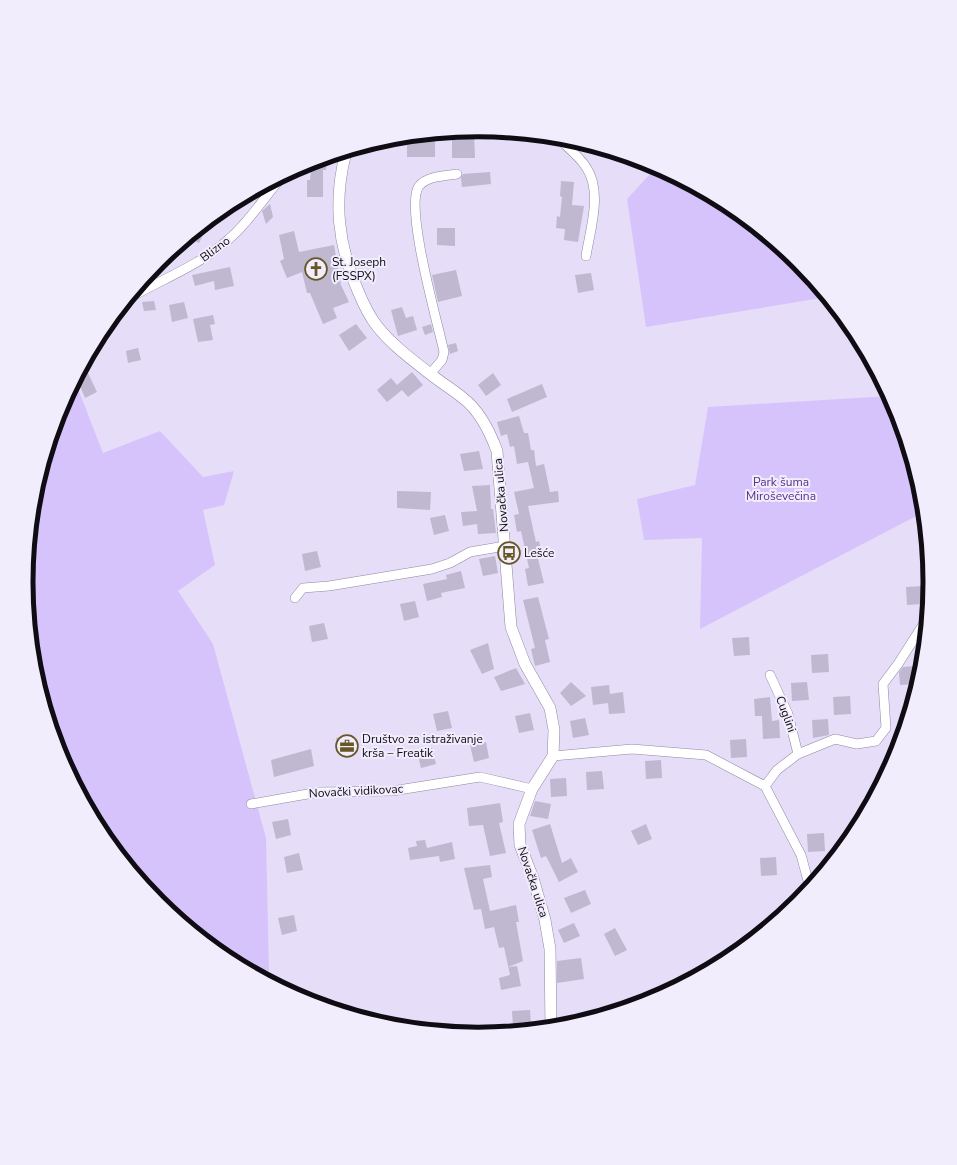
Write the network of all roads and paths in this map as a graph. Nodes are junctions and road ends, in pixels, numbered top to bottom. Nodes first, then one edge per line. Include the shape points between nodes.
1 (566, 146) edge
2 (344, 158) edge
3 (457, 174) dead end
4 (275, 186) edge
5 (586, 256) dead end
6 (142, 291) edge
7 (430, 374) junction
8 (505, 546) junction
9 (295, 598) dead end
10 (921, 627) edge
11 (770, 675) dead end
12 (798, 754) junction
13 (553, 756) junction
14 (765, 786) junction
15 (532, 789) junction
16 (251, 804) dead end
17 (808, 882) edge
18 (551, 1022) edge

1 - 5 street via 586,167 593,184 593,209
2 - 7 street, Novačka ulica via 341,171 339,225 346,260 363,303 376,326
3 - 7 street via 425,182 420,186 416,199 418,231 444,352 442,360
4 - 6 street, Blizno via 258,209 229,239 203,259
7 - 8 street, Novačka ulica via 465,399 488,427 497,451
8 - 9 street via 470,552 432,569 303,588
8 - 13 street, Novačka ulica via 511,627 525,664 550,708 554,730
10 - 12 street via 882,684 886,728 876,741 857,744 835,739
11 - 12 street, Cuglini via 788,714
12 - 14 street via 777,770
13 - 14 street via 632,749 706,755
13 - 15 street, Novačka ulica
14 - 17 street via 801,855
15 - 16 street, Novački vidikovac via 480,776 392,791 319,792
15 - 18 street, Novačka ulica via 519,824 520,844 533,878 550,948

